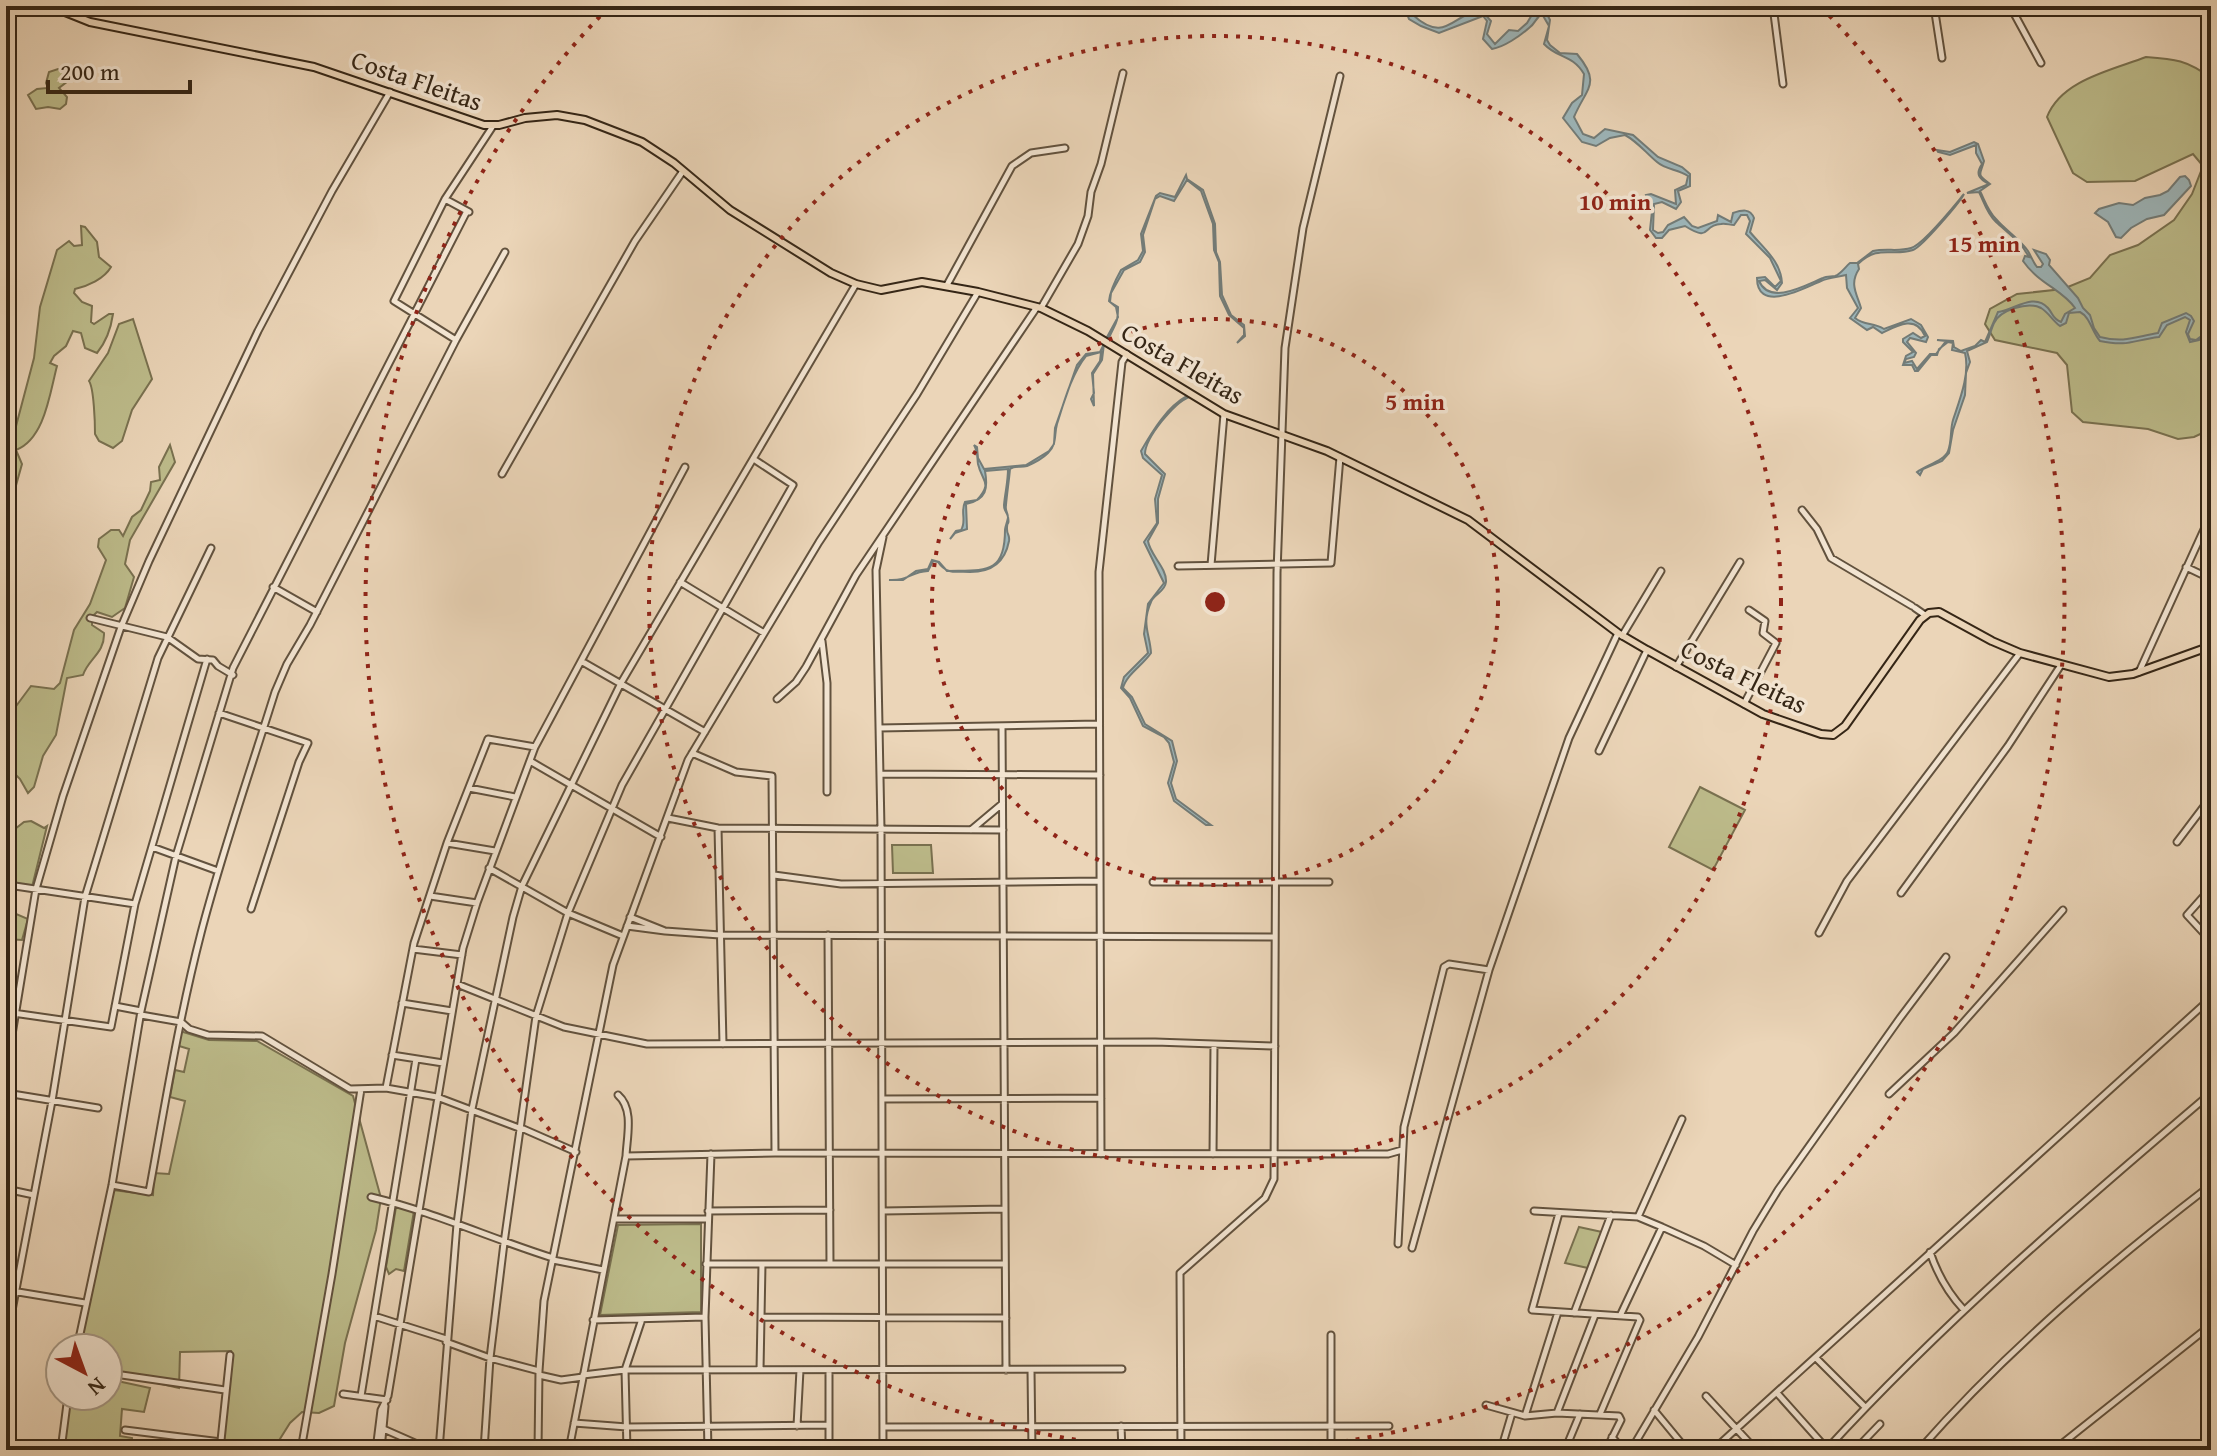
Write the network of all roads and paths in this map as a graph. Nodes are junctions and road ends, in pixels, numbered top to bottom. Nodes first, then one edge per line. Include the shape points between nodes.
1 (50, 6) edge
2 (1773, 6) edge
3 (1934, 6) edge
4 (2010, 6) edge
5 (1942, 58) dead end
6 (2041, 63) dead end
7 (1123, 73) dead end
8 (1340, 76) dead end
9 (1783, 84) dead end
10 (391, 92) junction
11 (493, 126) junction
12 (1065, 148) dead end
13 (683, 171) junction
14 (445, 199) junction
15 (505, 252) dead end
16 (856, 284) junction
17 (947, 285) junction
18 (978, 292) junction
19 (1039, 308) junction
20 (416, 314) junction
21 (456, 340) junction
22 (1127, 354) junction
23 (1224, 414) junction
24 (1282, 435) junction
25 (1340, 457) junction
26 (755, 460) junction
27 (685, 467) dead end
28 (502, 474) dead end
29 (1802, 510) dead end
30 (2211, 514) edge
31 (883, 537) junction
32 (211, 548) dead end
33 (1740, 562) dead end
34 (1278, 564) junction
35 (1211, 565) junction
36 (1178, 566) dead end
37 (2186, 567) junction
38 (1661, 571) dead end
39 (2211, 579) edge
40 (680, 582) junction
41 (274, 588) junction
42 (723, 608) junction
43 (1749, 610) dead end
44 (317, 612) junction
45 (1925, 615) junction
46 (90, 618) dead end
47 (121, 627) junction
48 (764, 633) junction
49 (1620, 634) junction
50 (167, 637) junction
51 (822, 639) junction
52 (2211, 646) edge
53 (1647, 650) junction
54 (2020, 653) junction
55 (207, 659) junction
56 (581, 661) junction
57 (2061, 665) junction
58 (1676, 667) junction
59 (2139, 672) junction
60 (233, 673) junction
61 (621, 683) junction
62 (777, 699) dead end
63 (1744, 704) junction
64 (666, 709) junction
65 (219, 713) junction
66 (1099, 724) junction
67 (264, 726) junction
68 (1002, 726) junction
69 (879, 728) junction
70 (705, 732) junction
71 (535, 747) junction
72 (1599, 751) dead end
73 (692, 753) junction
74 (530, 761) junction
75 (880, 774) junction
76 (1003, 775) junction
77 (1100, 775) junction
78 (572, 784) junction
79 (469, 788) junction
80 (827, 792) dead end
81 (515, 797) junction
82 (2211, 797) edge
83 (1003, 803) junction
84 (612, 808) junction
85 (668, 818) junction
86 (718, 828) junction
87 (773, 828) junction
88 (881, 829) junction
89 (971, 830) junction
90 (1003, 830) junction
91 (661, 837) junction
92 (2177, 842) dead end
93 (447, 843) junction
94 (152, 847) junction
95 (495, 851) junction
96 (176, 856) junction
97 (489, 868) junction
98 (218, 871) junction
99 (774, 875) junction
100 (1100, 881) junction
101 (1004, 882) junction
102 (1153, 882) dead end
103 (1275, 882) junction
104 (1329, 882) dead end
105 (881, 883) junction
106 (15, 886) dead end
107 (522, 886) junction
108 (2211, 888) edge
109 (36, 889) junction
110 (1901, 893) dead end
111 (430, 896) junction
112 (85, 897) junction
113 (477, 903) junction
114 (135, 904) junction
115 (251, 909) dead end
116 (2063, 910) dead end
117 (568, 913) junction
118 (630, 917) junction
119 (627, 926) junction
120 (665, 931) junction
121 (1819, 933) dead end
122 (720, 935) junction
123 (774, 935) junction
124 (828, 935) junction
125 (623, 936) junction
126 (882, 936) junction
127 (1004, 937) junction
128 (1100, 937) junction
129 (1275, 937) junction
130 (2211, 941) edge
131 (413, 949) junction
132 (462, 955) junction
133 (1946, 957) dead end
134 (1489, 970) junction
135 (457, 984) junction
136 (2211, 998) edge
137 (497, 1000) junction
138 (402, 1003) junction
139 (115, 1006) junction
140 (452, 1011) junction
141 (6, 1012) edge
142 (16, 1013) junction
143 (141, 1013) junction
144 (536, 1016) junction
145 (65, 1020) junction
146 (181, 1022) junction
147 (598, 1035) junction
148 (776, 1043) junction
149 (829, 1043) junction
150 (882, 1043) junction
151 (1005, 1043) junction
152 (1100, 1043) junction
153 (723, 1044) junction
154 (1214, 1045) junction
155 (1275, 1046) junction
156 (392, 1055) junction
157 (416, 1059) junction
158 (443, 1063) junction
159 (6, 1071) edge
160 (386, 1088) junction
161 (361, 1089) junction
162 (411, 1092) junction
163 (6, 1093) edge
164 (2211, 1093) edge
165 (1889, 1094) dead end
166 (618, 1095) dead end
167 (437, 1097) junction
168 (1101, 1098) junction
169 (882, 1099) junction
170 (1005, 1099) junction
171 (52, 1101) junction
172 (98, 1108) dead end
173 (472, 1109) junction
174 (1682, 1119) dead end
175 (519, 1128) junction
176 (1402, 1150) junction
177 (576, 1152) junction
178 (775, 1153) junction
179 (711, 1154) junction
180 (829, 1154) junction
181 (883, 1154) junction
182 (1005, 1154) junction
183 (1101, 1154) junction
184 (1213, 1154) junction
185 (1274, 1154) junction
186 (626, 1156) junction
187 (112, 1185) junction
188 (2211, 1185) edge
189 (6, 1189) edge
190 (34, 1195) junction
191 (371, 1197) dead end
192 (393, 1202) junction
193 (417, 1209) junction
194 (1005, 1209) junction
195 (830, 1210) junction
196 (708, 1211) junction
197 (883, 1211) junction
198 (1534, 1211) dead end
199 (1559, 1213) junction
200 (1611, 1215) junction
201 (1638, 1217) junction
202 (614, 1219) junction
203 (707, 1219) junction
204 (457, 1224) junction
205 (1662, 1227) junction
206 (504, 1243) junction
207 (1398, 1244) dead end
208 (1412, 1248) dead end
209 (1930, 1252) junction
210 (552, 1259) junction
211 (706, 1264) junction
212 (762, 1264) junction
213 (830, 1264) junction
214 (883, 1264) junction
215 (1005, 1264) junction
216 (1736, 1265) junction
217 (603, 1270) junction
218 (6, 1290) edge
219 (15, 1291) junction
220 (85, 1303) junction
221 (1964, 1310) junction
222 (1558, 1312) junction
223 (1574, 1313) junction
224 (1595, 1315) junction
225 (374, 1316) junction
226 (883, 1316) junction
227 (1620, 1316) junction
228 (705, 1317) junction
229 (761, 1317) junction
230 (1006, 1318) junction
231 (642, 1319) junction
232 (593, 1320) junction
233 (400, 1323) junction
234 (2211, 1325) edge
235 (80, 1332) edge
236 (1331, 1335) dead end
237 (446, 1340) junction
238 (6, 1342) edge
239 (230, 1355) dead end
240 (490, 1358) junction
241 (1816, 1358) junction
242 (1122, 1369) dead end
243 (625, 1370) junction
244 (706, 1370) junction
245 (760, 1370) junction
246 (800, 1370) junction
247 (829, 1370) junction
248 (1006, 1370) junction
249 (1031, 1370) junction
250 (883, 1371) junction
251 (539, 1373) junction
252 (124, 1375) edge
253 (583, 1376) junction
254 (225, 1390) junction
255 (1777, 1393) junction
256 (343, 1394) dead end
257 (361, 1396) junction
258 (1706, 1396) dead end
259 (386, 1403) junction
260 (1486, 1405) dead end
261 (1865, 1407) junction
262 (1654, 1410) junction
263 (66, 1412) edge
264 (1512, 1413) junction
265 (1557, 1413) junction
266 (1580, 1414) junction
267 (1600, 1414) junction
268 (1525, 1416) junction
269 (574, 1423) junction
270 (1880, 1424) dead end
271 (829, 1425) junction
272 (706, 1426) junction
273 (797, 1426) junction
274 (1121, 1426) junction
275 (1181, 1426) junction
276 (1331, 1426) junction
277 (1389, 1426) dead end
278 (627, 1427) junction
279 (883, 1427) junction
280 (1032, 1427) junction
281 (381, 1428) junction
282 (1737, 1429) junction
283 (125, 1430) dead end
284 (1612, 1437) junction
285 (221, 1442) junction
286 (1826, 1449) edge
287 (61, 1450) edge
288 (220, 1450) edge
289 (301, 1450) edge
290 (379, 1450) edge
291 (431, 1450) edge
292 (439, 1450) edge
293 (484, 1450) edge
294 (538, 1450) edge
295 (569, 1450) edge
296 (627, 1450) edge
297 (708, 1450) edge
298 (829, 1450) edge
299 (883, 1450) edge
300 (1032, 1450) edge
301 (1122, 1450) edge
302 (1181, 1450) edge
303 (1331, 1450) edge
304 (1501, 1450) edge
305 (1565, 1450) edge
306 (1606, 1450) edge
307 (1623, 1450) edge
308 (1631, 1450) edge
309 (1687, 1450) edge
310 (1713, 1450) edge
311 (1756, 1450) edge
312 (1855, 1450) edge
313 (1919, 1450) edge
314 (2054, 1450) edge

1 - 10 main road, Costa Fleitas via 90,22 302,64
2 - 9 street
3 - 5 street
4 - 6 street
7 - 19 street via 1078,244
8 - 24 street via 1297,265 1285,348
10 - 11 main road, Costa Fleitas
10 - 47 street via 258,331
11 - 13 main road, Costa Fleitas via 568,116 642,142
11 - 14 street
12 - 17 street via 1031,153 1012,166
13 - 16 main road, Costa Fleitas via 730,210
13 - 28 street via 635,241
14 - 20 street via 394,301
14 - 20 street via 468,212
15 - 21 street
16 - 17 main road, Costa Fleitas via 881,290 910,282
16 - 26 street
17 - 18 main road, Costa Fleitas
18 - 19 main road, Costa Fleitas
18 - 48 street
19 - 22 main road, Costa Fleitas
19 - 31 street
20 - 21 street
20 - 41 street
21 - 44 street
22 - 23 main road, Costa Fleitas
22 - 66 street via 1099,572
23 - 24 main road, Costa Fleitas
23 - 35 street
24 - 25 main road, Costa Fleitas
24 - 34 street
25 - 34 street via 1331,563
25 - 49 main road, Costa Fleitas via 1468,520
26 - 40 street
26 - 42 street via 793,485
27 - 56 street
29 - 45 street via 1839,565
30 - 37 street
31 - 51 street
31 - 69 street via 876,570
32 - 50 street
33 - 58 street
34 - 35 street
34 - 103 street
35 - 36 street
37 - 39 street
37 - 59 street
38 - 49 street
40 - 42 street
40 - 61 street
41 - 44 street
41 - 60 street
42 - 48 street
42 - 64 street
43 - 63 street via 1765,621 1763,633 1776,642
44 - 67 street via 287,664
45 - 54 main road via 1939,612
45 - 63 main road, Costa Fleitas via 1837,733 1821,734
46 - 47 street
47 - 50 street
47 - 109 street
48 - 70 street
49 - 53 main road, Costa Fleitas
49 - 134 street via 1564,751
50 - 55 street via 198,659
50 - 112 street
51 - 62 street via 796,682
51 - 80 street
52 - 59 main road
53 - 58 main road, Costa Fleitas
53 - 72 street
54 - 57 main road
54 - 121 street via 1847,881
55 - 60 street
55 - 94 street
56 - 61 street
56 - 71 street
57 - 59 main road via 2109,677
57 - 110 street
58 - 63 main road, Costa Fleitas
60 - 65 street
61 - 64 street
61 - 78 street
64 - 70 street
64 - 84 street
65 - 67 street
65 - 96 street
66 - 68 street
66 - 77 street
67 - 98 street
67 - 115 street via 308,743
68 - 69 street
68 - 76 street
69 - 75 street
70 - 73 street
71 - 74 street
71 - 79 street via 488,739
73 - 85 street
73 - 87 street via 736,772 772,776
74 - 78 street
74 - 81 street
75 - 76 street
75 - 88 street
76 - 77 street
76 - 83 street
77 - 100 street
78 - 84 street
78 - 107 street
79 - 81 street
79 - 93 street
81 - 95 street
82 - 92 street
83 - 89 street
83 - 90 street
84 - 91 street
84 - 117 street
85 - 86 street
85 - 91 street
86 - 87 street
86 - 122 street
87 - 88 street
87 - 99 street
88 - 89 street
88 - 105 street
89 - 90 street
90 - 101 street
91 - 118 street
93 - 95 street
93 - 111 street
94 - 96 street
94 - 114 street
95 - 97 street
96 - 98 street
96 - 143 street
97 - 107 street
97 - 113 street
98 - 146 street
99 - 105 street
99 - 123 street
100 - 101 street
100 - 128 street
101 - 105 street
101 - 127 street
102 - 103 street
103 - 104 street
103 - 129 street
105 - 126 street
106 - 109 street
107 - 117 street
107 - 137 street
108 - 130 street via 2187,915
109 - 112 street
109 - 142 street
111 - 113 street
111 - 131 street
112 - 114 street
112 - 145 street
113 - 132 street
114 - 139 street
116 - 165 street via 1954,1033
117 - 125 street
117 - 144 street
118 - 119 street
118 - 120 street
119 - 120 street
119 - 125 street
120 - 122 street
122 - 123 street
122 - 153 street
123 - 124 street
123 - 148 street
124 - 126 street
124 - 149 street
125 - 147 street
126 - 127 street
126 - 150 street
127 - 128 street
127 - 151 street
128 - 129 street
128 - 152 street
129 - 155 street
131 - 132 street
131 - 138 street
132 - 135 street
133 - 216 street via 1778,1190
134 - 176 street via 1444,967
134 - 208 street
135 - 137 street
135 - 140 street
136 - 209 street
137 - 144 street
137 - 173 street
138 - 140 street
138 - 156 street
139 - 143 street
139 - 145 street via 111,1027
140 - 158 street
141 - 142 street
142 - 145 street
142 - 159 street
143 - 146 street
143 - 187 street
144 - 147 street
144 - 175 street
145 - 171 street
146 - 161 street via 208,1035 262,1036 347,1087
146 - 187 street via 149,1192
147 - 153 street via 647,1044
147 - 177 street
148 - 149 street
148 - 153 street
148 - 178 street
149 - 150 street
149 - 180 street
150 - 151 street
150 - 169 street
151 - 152 street
151 - 170 street
152 - 154 street
152 - 168 street
154 - 155 street
154 - 184 street
155 - 185 street
156 - 157 street
156 - 160 street
157 - 158 street
157 - 162 street
158 - 167 street
160 - 161 street
160 - 162 street
161 - 289 street
162 - 167 street
162 - 192 street
163 - 171 street
164 - 221 street
166 - 186 street via 628,1110
167 - 173 street
167 - 193 street
168 - 170 street
168 - 183 street
169 - 170 street
169 - 181 street
170 - 182 street
171 - 172 street
171 - 190 street
173 - 175 street
173 - 204 street
174 - 201 street
175 - 177 street
175 - 206 street
176 - 185 street
176 - 207 street
177 - 210 street
178 - 179 street
178 - 180 street
179 - 186 street
179 - 196 street
180 - 181 street
180 - 195 street
181 - 182 street
181 - 197 street
182 - 183 street
182 - 194 street
183 - 184 street
184 - 185 street
185 - 275 street via 1274,1179 1265,1198 1180,1273
186 - 202 street
187 - 220 street
188 - 313 street via 2070,1300
189 - 190 street
190 - 219 street
191 - 192 street
192 - 193 street
192 - 225 street
193 - 204 street
193 - 233 street
194 - 197 street
194 - 215 street
195 - 196 street
195 - 213 street
196 - 203 street
197 - 214 street
198 - 199 street
199 - 200 street
199 - 222 street via 1532,1310
200 - 201 street
200 - 223 street
201 - 205 street
202 - 203 street
202 - 217 street
203 - 211 street
204 - 206 street
204 - 237 street
205 - 216 street
205 - 227 street
206 - 210 street
206 - 240 street
209 - 221 street via 1948,1292
209 - 241 street
210 - 217 street
210 - 251 street
211 - 212 street
211 - 228 street
212 - 213 street
212 - 229 street
213 - 214 street
214 - 215 street
214 - 226 street
215 - 230 street
216 - 262 street
217 - 232 street
218 - 219 street
219 - 220 street
219 - 238 street
220 - 235 street
221 - 261 street
222 - 223 street
222 - 268 street
223 - 224 street
224 - 227 street
224 - 265 street
225 - 233 street
225 - 257 street
226 - 229 street
226 - 230 street
226 - 250 street
227 - 267 street via 1640,1320
228 - 231 street
228 - 244 street
229 - 245 street
230 - 248 street
231 - 232 street
231 - 243 street
232 - 253 street
233 - 237 street
233 - 259 street
234 - 314 street
236 - 276 street
237 - 240 street
237 - 292 street
239 - 254 street
240 - 251 street
240 - 293 street
241 - 255 street
241 - 261 street
242 - 249 street
243 - 244 street
243 - 253 street
243 - 278 street
244 - 245 street
244 - 272 street
245 - 246 street
246 - 247 street
246 - 273 street
247 - 250 street
247 - 271 street
248 - 249 street
248 - 250 street
249 - 280 street
250 - 279 street
251 - 253 street via 561,1380
251 - 294 street
252 - 254 street
253 - 269 street
254 - 285 street
255 - 282 street
255 - 286 street
256 - 257 street
257 - 259 street
258 - 282 street
259 - 281 street
260 - 264 street
261 - 286 street
262 - 308 street
262 - 309 street
263 - 287 street
264 - 268 street
264 - 304 street
265 - 266 street
265 - 268 street
266 - 267 street
266 - 305 street
267 - 284 street via 1620,1418
269 - 278 street
269 - 295 street
270 - 312 street
271 - 273 street
271 - 298 street
272 - 273 street
272 - 278 street
272 - 297 street
274 - 275 street
274 - 280 street
274 - 301 street
275 - 276 street
275 - 302 street
276 - 277 street
276 - 303 street
278 - 296 street
279 - 280 street
279 - 299 street
280 - 300 street
281 - 290 street
281 - 291 street
282 - 310 street
282 - 311 street
283 - 285 street
284 - 306 street
284 - 307 street
285 - 288 street

